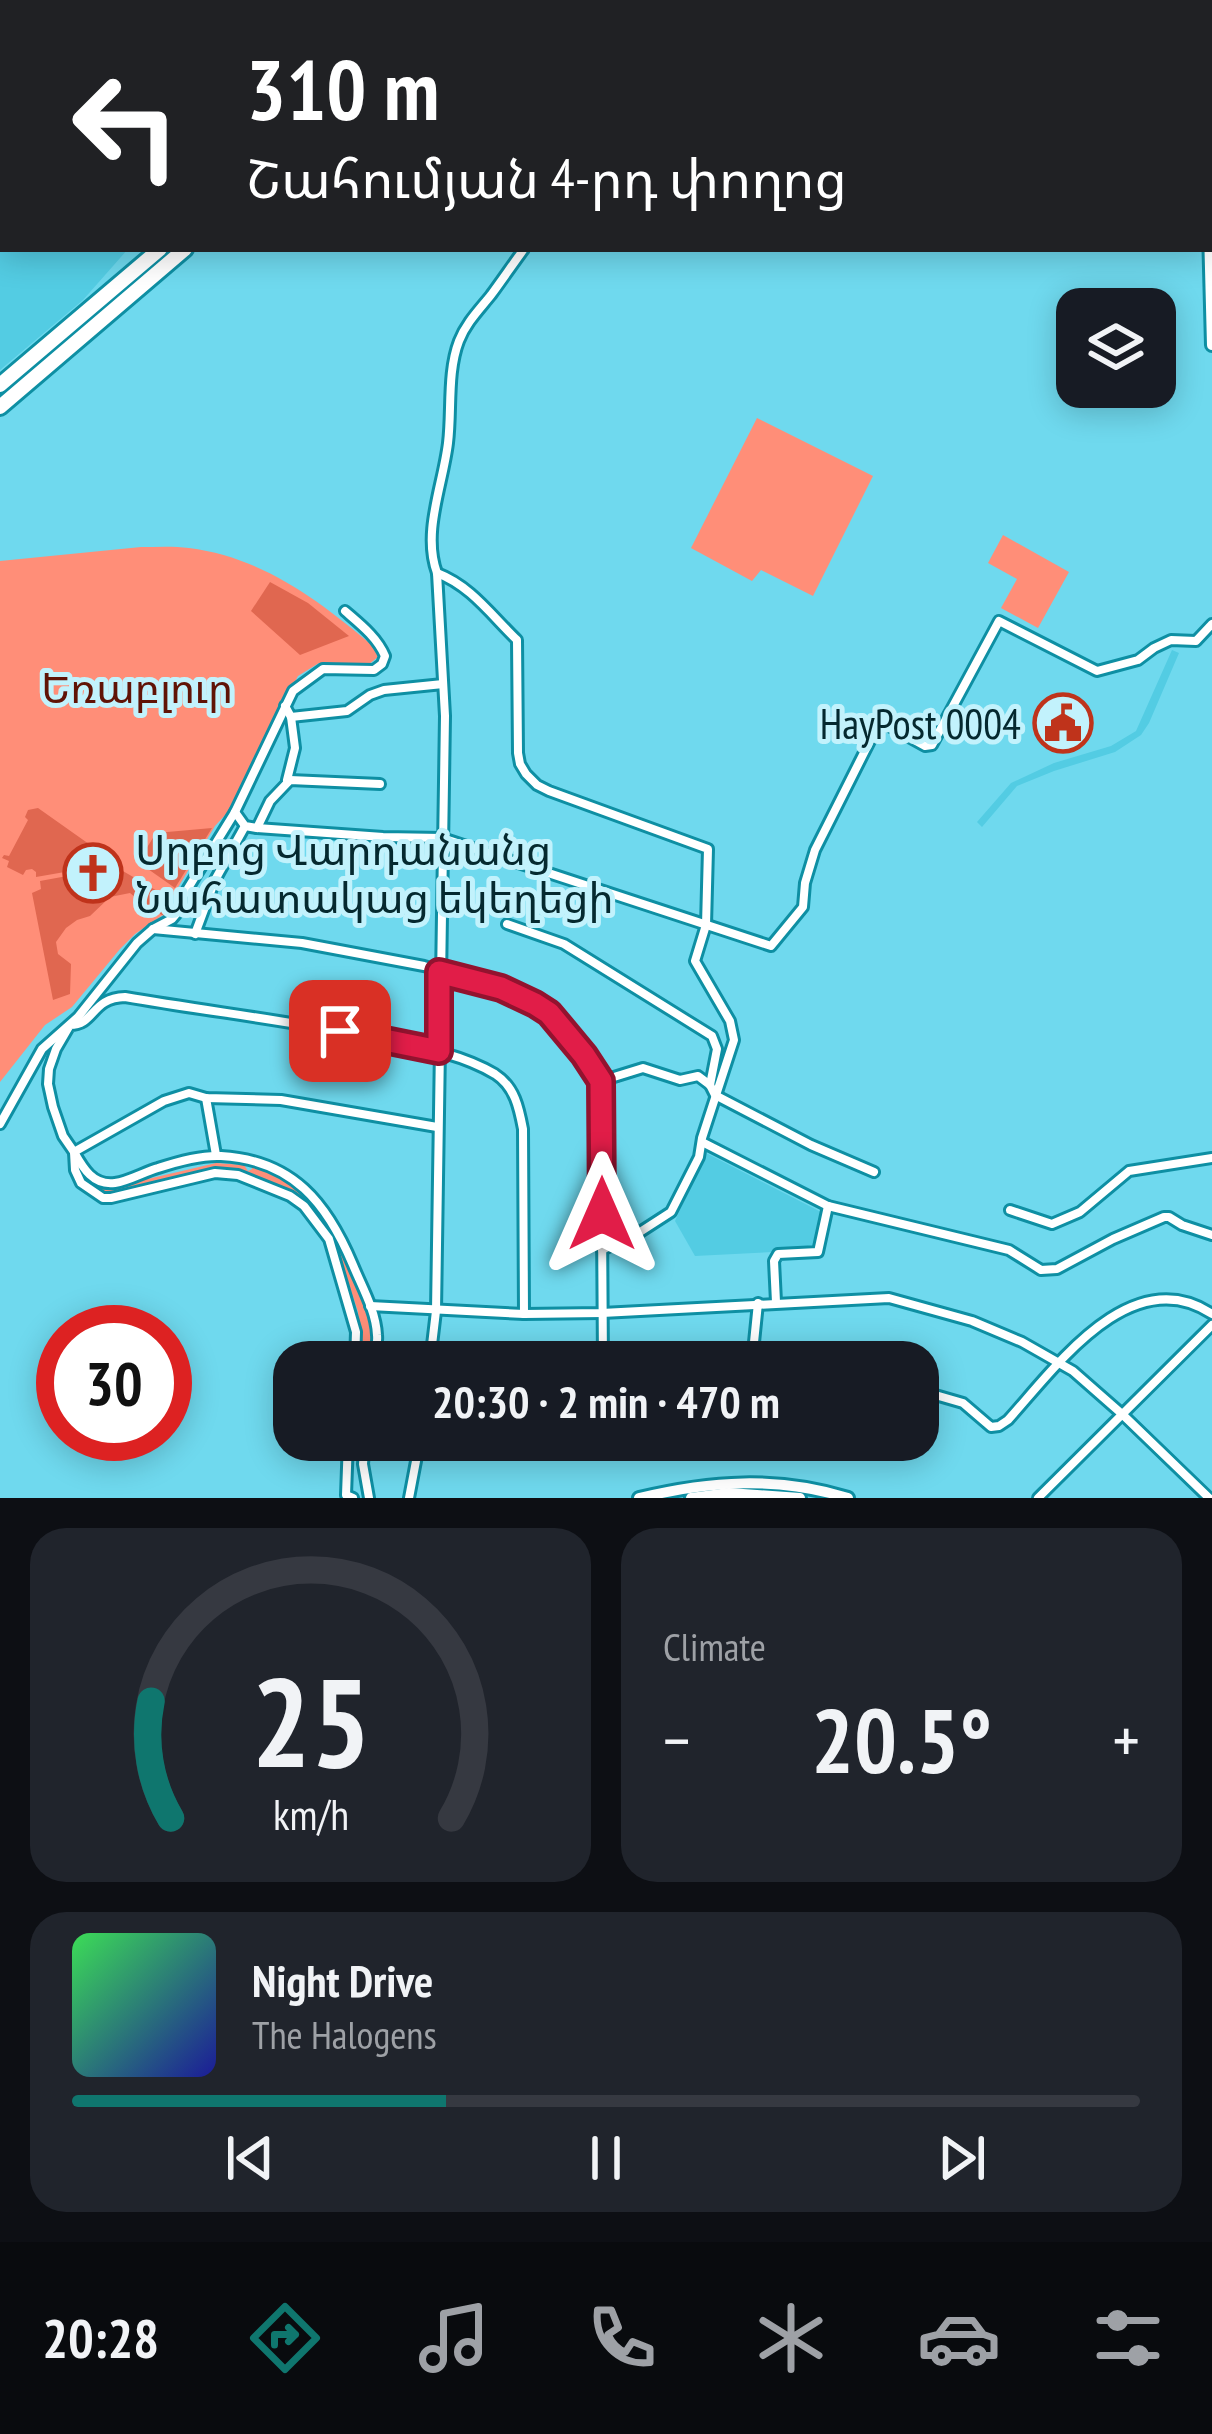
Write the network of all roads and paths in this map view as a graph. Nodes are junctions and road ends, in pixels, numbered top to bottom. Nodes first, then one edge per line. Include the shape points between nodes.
1 (156, 252) edge
2 (181, 252) edge
3 (522, 252) edge
4 (1210, 252) edge
5 (1212, 345) edge
6 (0, 385) edge
7 (0, 406) edge
8 (437, 573) junction
9 (345, 611) dead end
10 (1212, 624) edge
11 (442, 684) junction
12 (285, 706) junction
13 (291, 717) junction
14 (380, 784) dead end
15 (285, 785) junction
16 (235, 812) junction
17 (244, 826) junction
18 (257, 828) junction
19 (442, 838) junction
20 (507, 924) dead end
21 (706, 925) junction
22 (153, 929) junction
23 (195, 934) junction
24 (439, 972) junction
25 (70, 1025) junction
26 (439, 1051) junction
27 (601, 1081) junction
28 (713, 1090) junction
29 (206, 1098) junction
30 (0, 1124) edge
31 (437, 1127) junction
32 (703, 1143) junction
33 (74, 1152) junction
34 (216, 1155) junction
35 (1212, 1158) edge
36 (874, 1172) dead end
37 (828, 1206) junction
38 (1010, 1210) dead end
39 (1212, 1234) edge
40 (602, 1250) junction
41 (776, 1302) junction
42 (758, 1304) junction
43 (370, 1306) junction
44 (436, 1311) junction
45 (602, 1313) junction
46 (524, 1314) junction
47 (1212, 1314) edge
48 (1212, 1325) edge
49 (356, 1341) edge
50 (376, 1341) edge
51 (432, 1341) edge
52 (603, 1341) edge
53 (754, 1341) edge
54 (1060, 1363) junction
55 (939, 1396) edge
56 (1123, 1414) junction
57 (347, 1461) edge
58 (363, 1461) edge
59 (416, 1461) edge
60 (353, 1498) edge
61 (369, 1498) edge
62 (409, 1498) edge
63 (639, 1498) edge
64 (691, 1498) edge
65 (800, 1498) edge
66 (848, 1498) edge
67 (1038, 1498) edge
68 (1209, 1498) edge

1 - 6 highway
2 - 7 highway
3 - 8 street via 458,342 431,557
4 - 5 main road
8 - 11 street
8 - 21 street via 468,590 517,640 518,753 526,774 566,799 708,849
9 - 12 street via 381,647 382,664 323,668
10 - 21 street via 1196,641 1171,640 1096,671 999,621 932,745 880,721 815,850 803,907 771,946
11 - 13 street via 384,690 347,711
11 - 19 street
12 - 13 street
12 - 16 street
13 - 15 street via 295,748
14 - 15 street
15 - 18 street
16 - 17 street
16 - 22 street via 182,907
17 - 18 street
17 - 23 street
18 - 19 street
19 - 21 street
19 - 24 street
20 - 28 street via 564,944 712,1036
21 - 28 street via 694,961 734,1040
22 - 23 street
22 - 25 street
23 - 24 street via 302,943
24 - 26 street
24 - 27 street via 501,988 549,1013
25 - 26 street via 104,1000 125,998
25 - 30 street via 42,1049
25 - 33 street via 48,1084
26 - 31 street
26 - 46 street via 495,1075 519,1106
27 - 28 street via 643,1068 680,1080 698,1076
27 - 40 street
28 - 32 street
28 - 36 street
29 - 31 street via 281,1100
29 - 33 street via 179,1095
29 - 34 street
31 - 44 street
32 - 37 street
32 - 40 street via 671,1212
33 - 34 street via 88,1175 108,1183
33 - 49 street via 81,1183 103,1198 215,1173 290,1196 329,1239
34 - 43 street via 277,1169 318,1201
35 - 38 street via 1129,1172 1052,1225
37 - 39 street via 1009,1250 1041,1270 1164,1217
37 - 41 street via 818,1252 778,1254 774,1261
40 - 45 street
41 - 42 street
41 - 54 street via 889,1298 972,1321
42 - 45 street
42 - 53 street
43 - 44 street
43 - 50 street
44 - 46 street
44 - 51 street
45 - 46 street
45 - 52 street
47 - 54 street via 1183,1300 1144,1304 1098,1325
48 - 56 street
54 - 55 street via 999,1426
54 - 56 street
56 - 67 street
56 - 68 street
57 - 60 street via 346,1495
58 - 61 street
59 - 62 street
63 - 66 main road via 748,1481
64 - 65 main road

